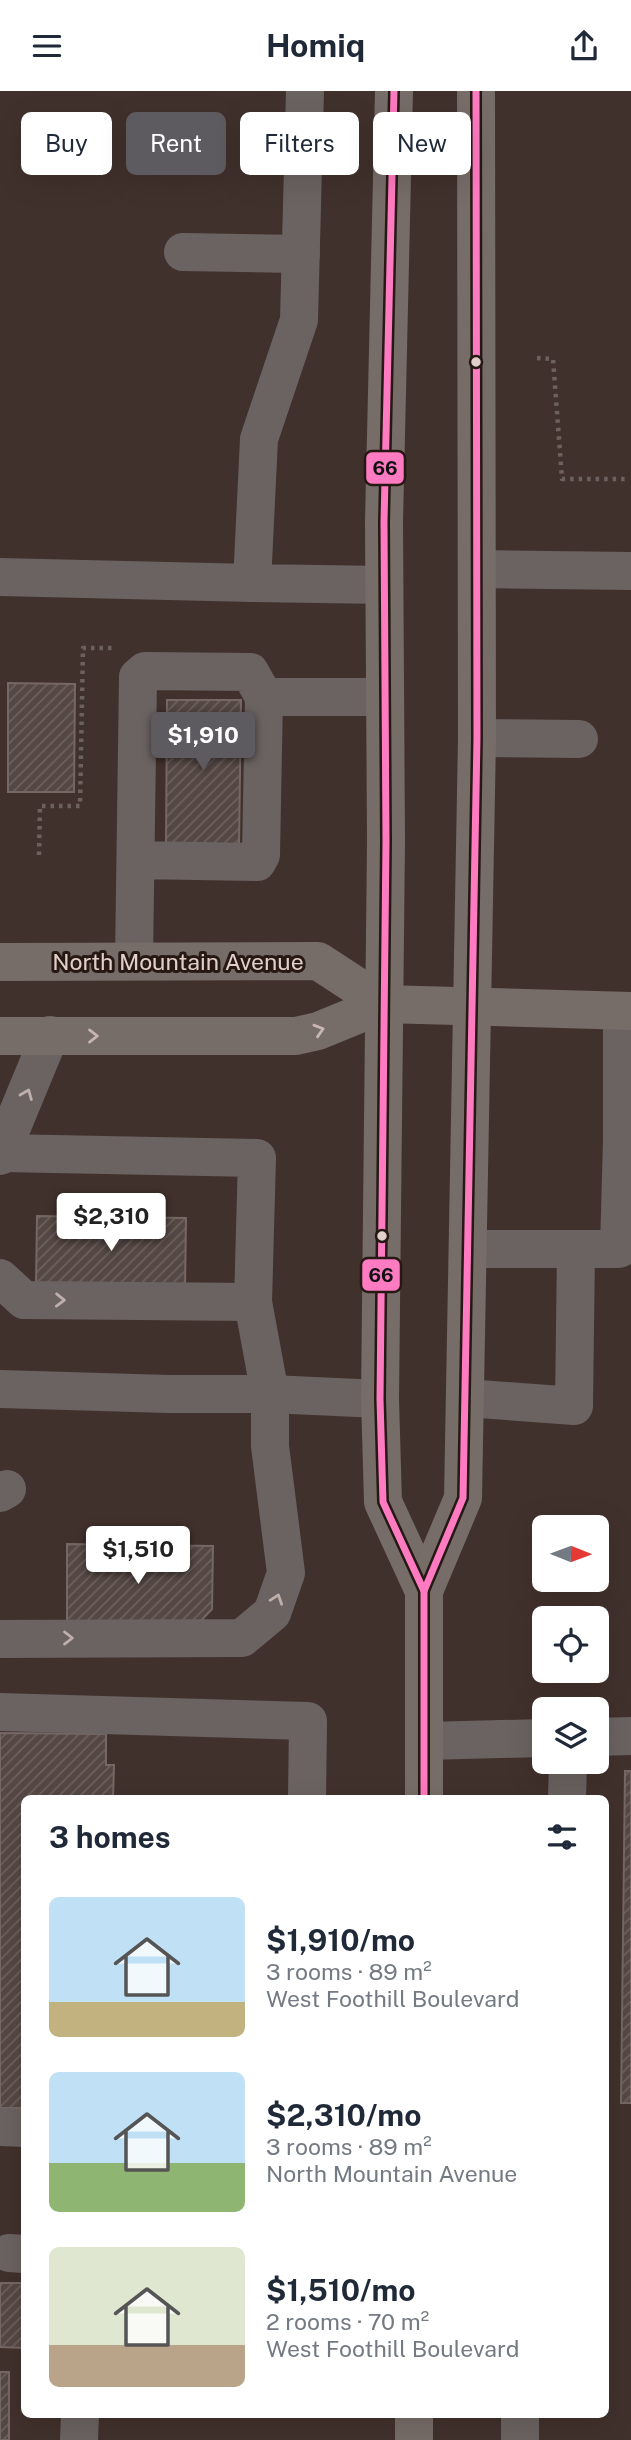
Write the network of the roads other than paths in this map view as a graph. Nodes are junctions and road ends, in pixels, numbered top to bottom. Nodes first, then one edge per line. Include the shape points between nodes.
1 (305, 91) edge
2 (394, 91) edge
3 (476, 91) edge
4 (183, 252) dead end
5 (301, 254) junction
6 (477, 569) junction
7 (631, 571) edge
8 (0, 577) edge
9 (253, 583) junction
10 (383, 585) junction
11 (264, 697) junction
12 (385, 697) junction
13 (477, 738) junction
14 (579, 739) dead end
15 (136, 860) junction
16 (134, 961) junction
17 (0, 962) edge
18 (384, 1005) junction
19 (472, 1008) junction
20 (627, 1011) edge
21 (50, 1035) junction
22 (0, 1036) edge
23 (626, 1140) edge
24 (1, 1152) edge
25 (468, 1249) junction
26 (576, 1250) junction
27 (0, 1278) edge
28 (253, 1302) junction
29 (0, 1389) edge
30 (270, 1394) junction
31 (466, 1398) junction
32 (380, 1399) junction
33 (424, 1591) junction
34 (0, 1639) edge
35 (0, 1712) edge
36 (631, 1736) edge
37 (609, 1737) edge
38 (532, 1738) edge
39 (425, 1741) junction
40 (568, 1774) edge
41 (307, 1795) edge
42 (424, 1795) edge
43 (567, 1795) edge
44 (0, 2127) edge
45 (21, 2128) edge
46 (80, 2418) edge
47 (415, 2418) edge
48 (520, 2418) edge
49 (79, 2440) edge
50 (414, 2440) edge
51 (520, 2440) edge

1 - 5 lane
2 - 10 main road
3 - 6 main road
4 - 5 lane
5 - 9 lane via 299,320 259,439
6 - 7 lane
6 - 13 main road
8 - 9 lane
9 - 10 lane
10 - 12 main road
11 - 12 lane
11 - 15 lane via 261,855 257,862
11 - 15 lane via 250,672 145,671 138,677
12 - 18 main road
13 - 14 lane
13 - 19 main road
15 - 16 lane
16 - 17 main road, North Mountain Avenue
16 - 18 main road, North Mountain Avenue via 318,961
18 - 19 main road
21 -> 18 main road via 296,1036
18 - 32 main road
19 - 20 main road
19 - 25 main road
20 - 23 lane
21 - 22 main road
24 -> 21 lane
23 - 26 lane via 619,1249
24 - 28 lane via 257,1158
25 - 26 lane
25 - 31 main road
26 - 31 lane via 574,1406
27 -> 28 lane via 24,1300
28 - 30 lane
29 - 30 lane
30 - 32 lane
34 -> 30 lane via 242,1638 272,1613 286,1573 270,1446
31 - 33 main road via 463,1498
32 - 33 main road via 383,1501
33 - 39 main road
35 - 41 lane via 308,1721
36 - 37 lane
38 - 39 lane
39 - 42 main road
40 - 43 lane
44 - 45 lane
46 - 49 lane
47 - 50 main road
48 - 51 lane

